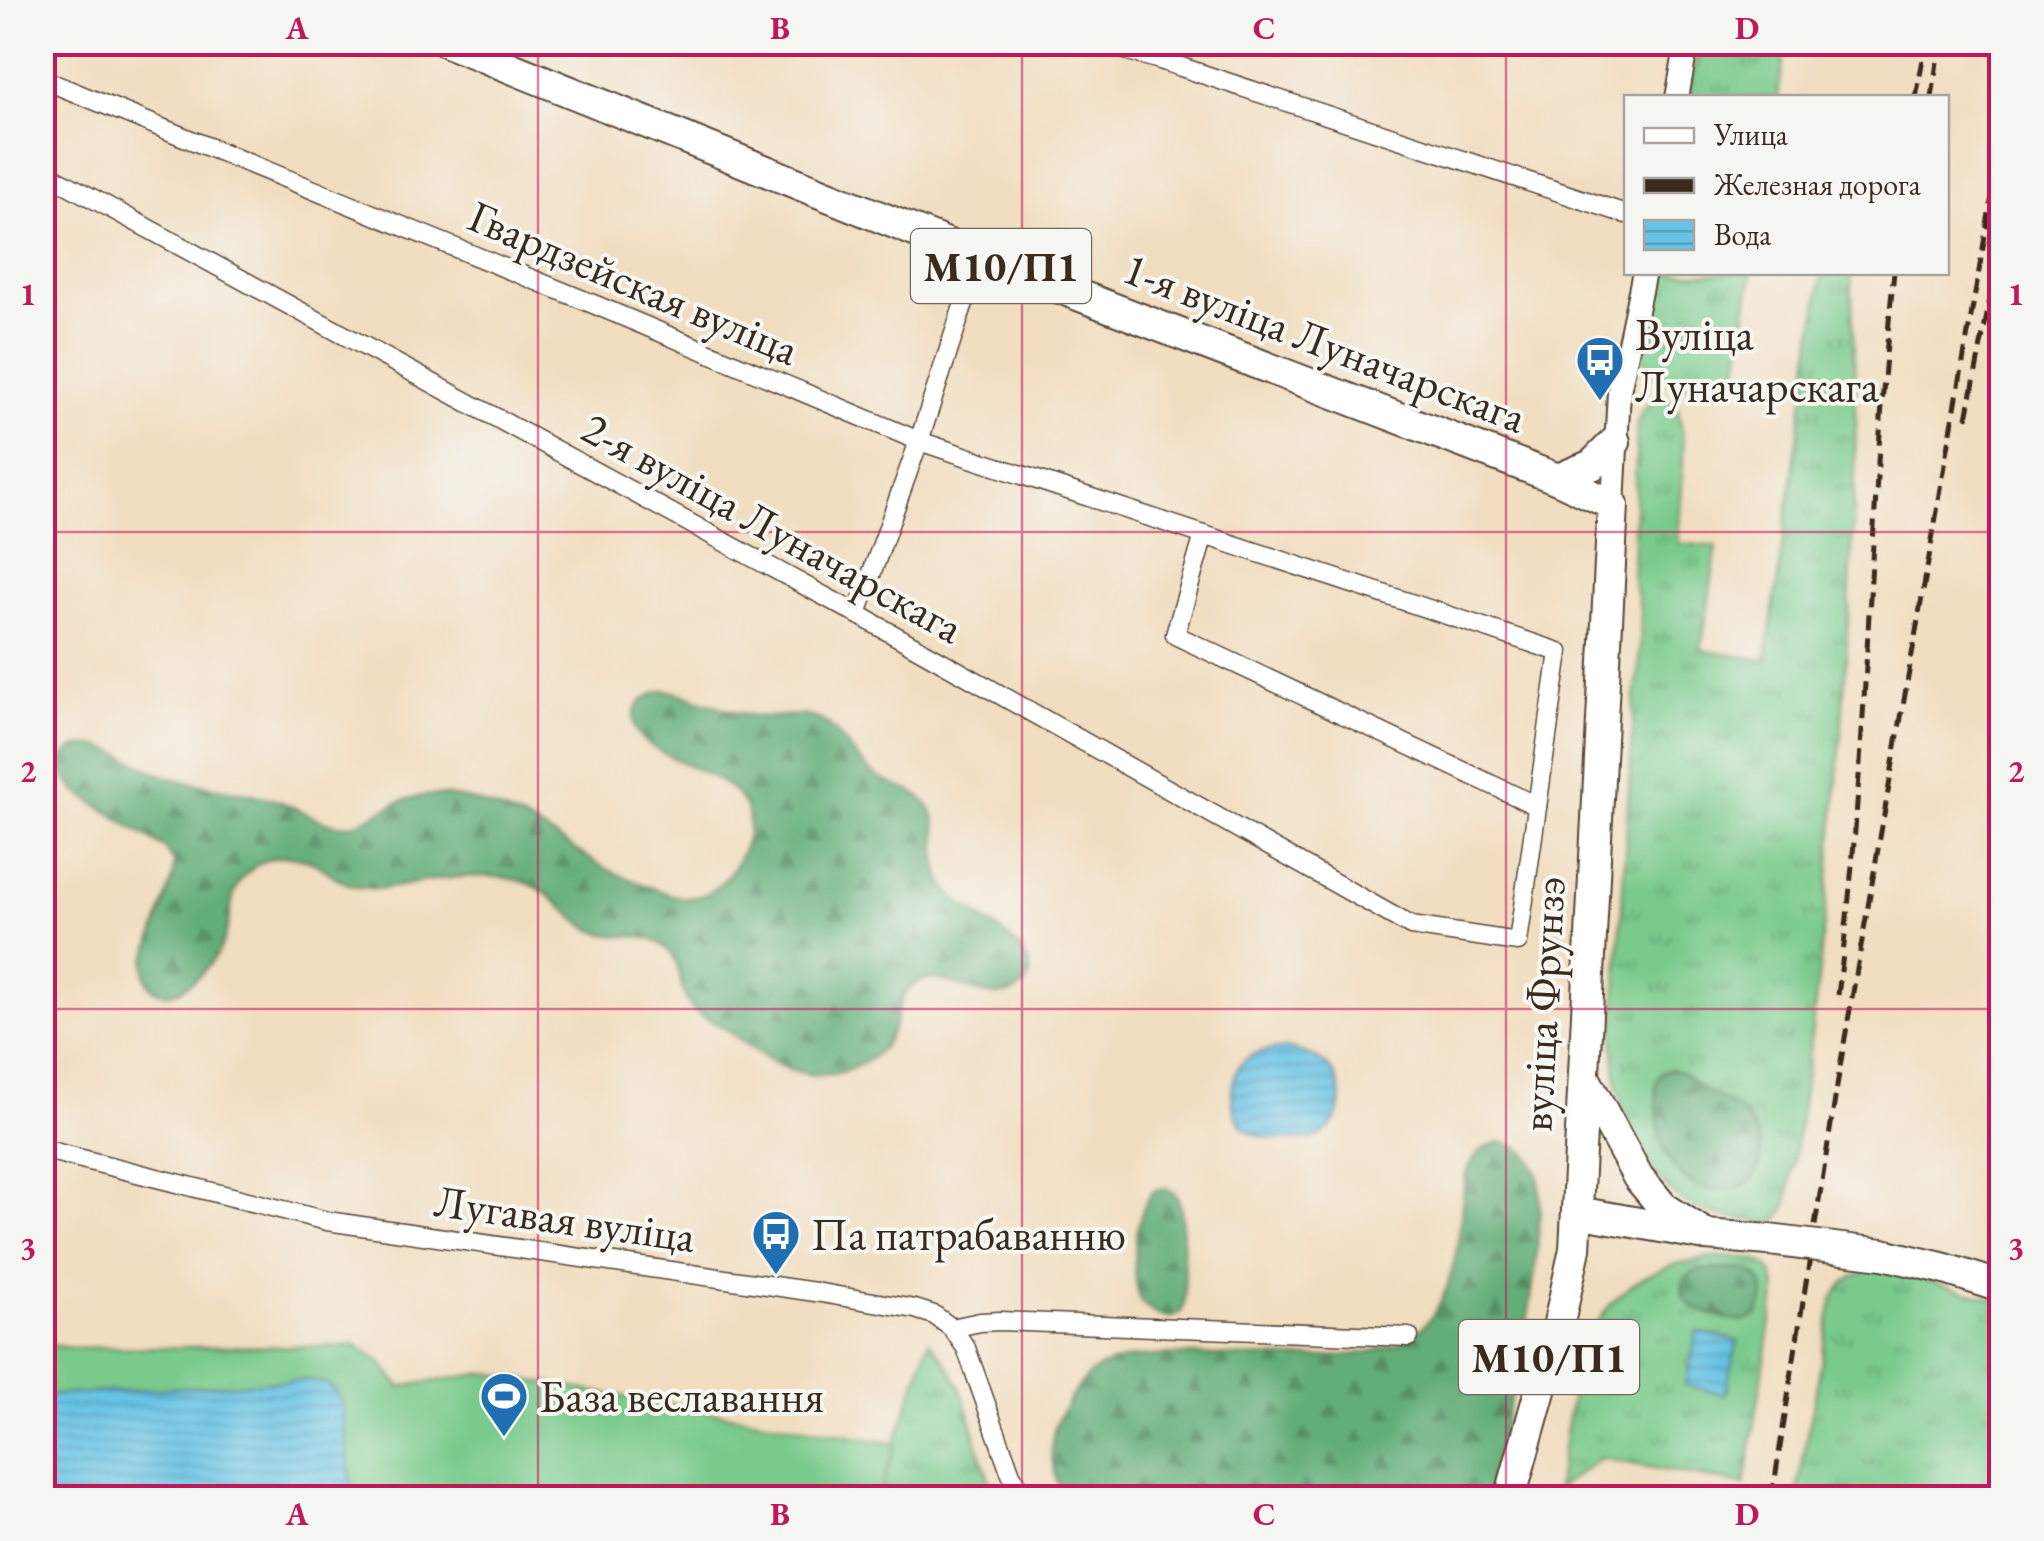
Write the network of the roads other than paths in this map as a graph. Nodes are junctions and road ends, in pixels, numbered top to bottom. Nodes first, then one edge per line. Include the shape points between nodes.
1 (1097, 42) edge
2 (1687, 42) edge
3 (449, 43) edge
4 (42, 78) edge
5 (1677, 95) edge
6 (42, 121) edge
7 (1624, 213) edge
8 (979, 257) junction
9 (1643, 275) edge
10 (919, 441) junction
11 (1616, 442) junction
12 (1558, 480) junction
13 (1613, 506) junction
14 (1204, 535) junction
15 (857, 614) junction
16 (1537, 806) junction
17 (1584, 1076) junction
18 (42, 1150) edge
19 (1577, 1212) junction
20 (1706, 1235) junction
21 (2002, 1288) edge
22 (952, 1328) junction
23 (1409, 1337) dead end
24 (1026, 1498) edge
25 (1510, 1498) edge

1 - 7 street
2 - 5 street
3 - 8 main road, 1-я вуліца Луначарскага / М10/П1
4 - 10 street, Гвардзейская вуліца
6 - 15 street, 2-я вуліца Луначарскага via 46,173
8 - 10 street
8 - 12 main road, 1-я вуліца Луначарскага / М10/П1
9 - 11 street via 1619,390
10 - 14 street, Гвардзейская вуліца
10 - 15 street
11 - 12 main road via 1592,466
11 - 13 street
12 - 13 main road, 1-я вуліца Луначарскага / М10/П1
13 - 17 main road, вуліца Фрунзэ / М10/П1
14 - 16 street via 1175,635
14 - 16 street, Гвардзейская вуліца via 1559,652
15 - 16 street, 2-я вуліца Луначарскага via 1411,926 1518,942
17 - 19 main road, вуліца Фрунзэ / М10/П1
17 - 20 main road via 1638,1177 1663,1207
18 - 22 street, Лугавая вуліца via 328,1220 845,1297 934,1315
19 - 20 main road
19 - 25 main road, вуліца Фрунзэ / М10/П1 via 1570,1280
20 - 21 main road, bridge via 1882,1254
22 - 23 street via 1000,1321
22 - 24 street

